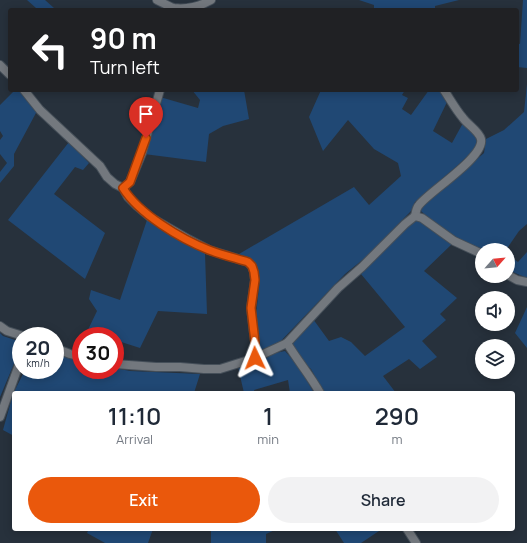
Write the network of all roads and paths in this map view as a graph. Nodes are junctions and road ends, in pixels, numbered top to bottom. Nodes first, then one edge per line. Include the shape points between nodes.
1 (157, 0) edge
2 (211, 0) edge
3 (172, 8) edge
4 (188, 8) edge
5 (0, 66) edge
6 (8, 73) edge
7 (26, 92) edge
8 (159, 92) edge
9 (445, 92) edge
10 (123, 188) junction
11 (415, 216) junction
12 (475, 250) edge
13 (515, 279) edge
14 (527, 282) edge
15 (0, 326) edge
16 (12, 333) edge
17 (287, 343) junction
18 (255, 358) junction
19 (124, 365) edge
20 (14, 379) edge
21 (319, 391) edge
22 (0, 417) edge
23 (408, 531) edge
24 (416, 543) edge

1 - 3 street
2 - 4 street
5 - 6 street
7 - 10 street via 40,110 100,166 107,177
8 - 10 street via 142,153 130,182
9 - 11 street via 463,118 477,132 481,145 468,161 419,204
10 - 18 street via 128,197 150,217 209,250 248,262 252,266 255,280 251,308
11 - 12 street
11 - 17 street via 338,288
13 - 14 street
15 - 16 street
17 - 18 street
17 - 21 street
18 - 19 street via 220,369
20 - 22 street
23 - 24 street

